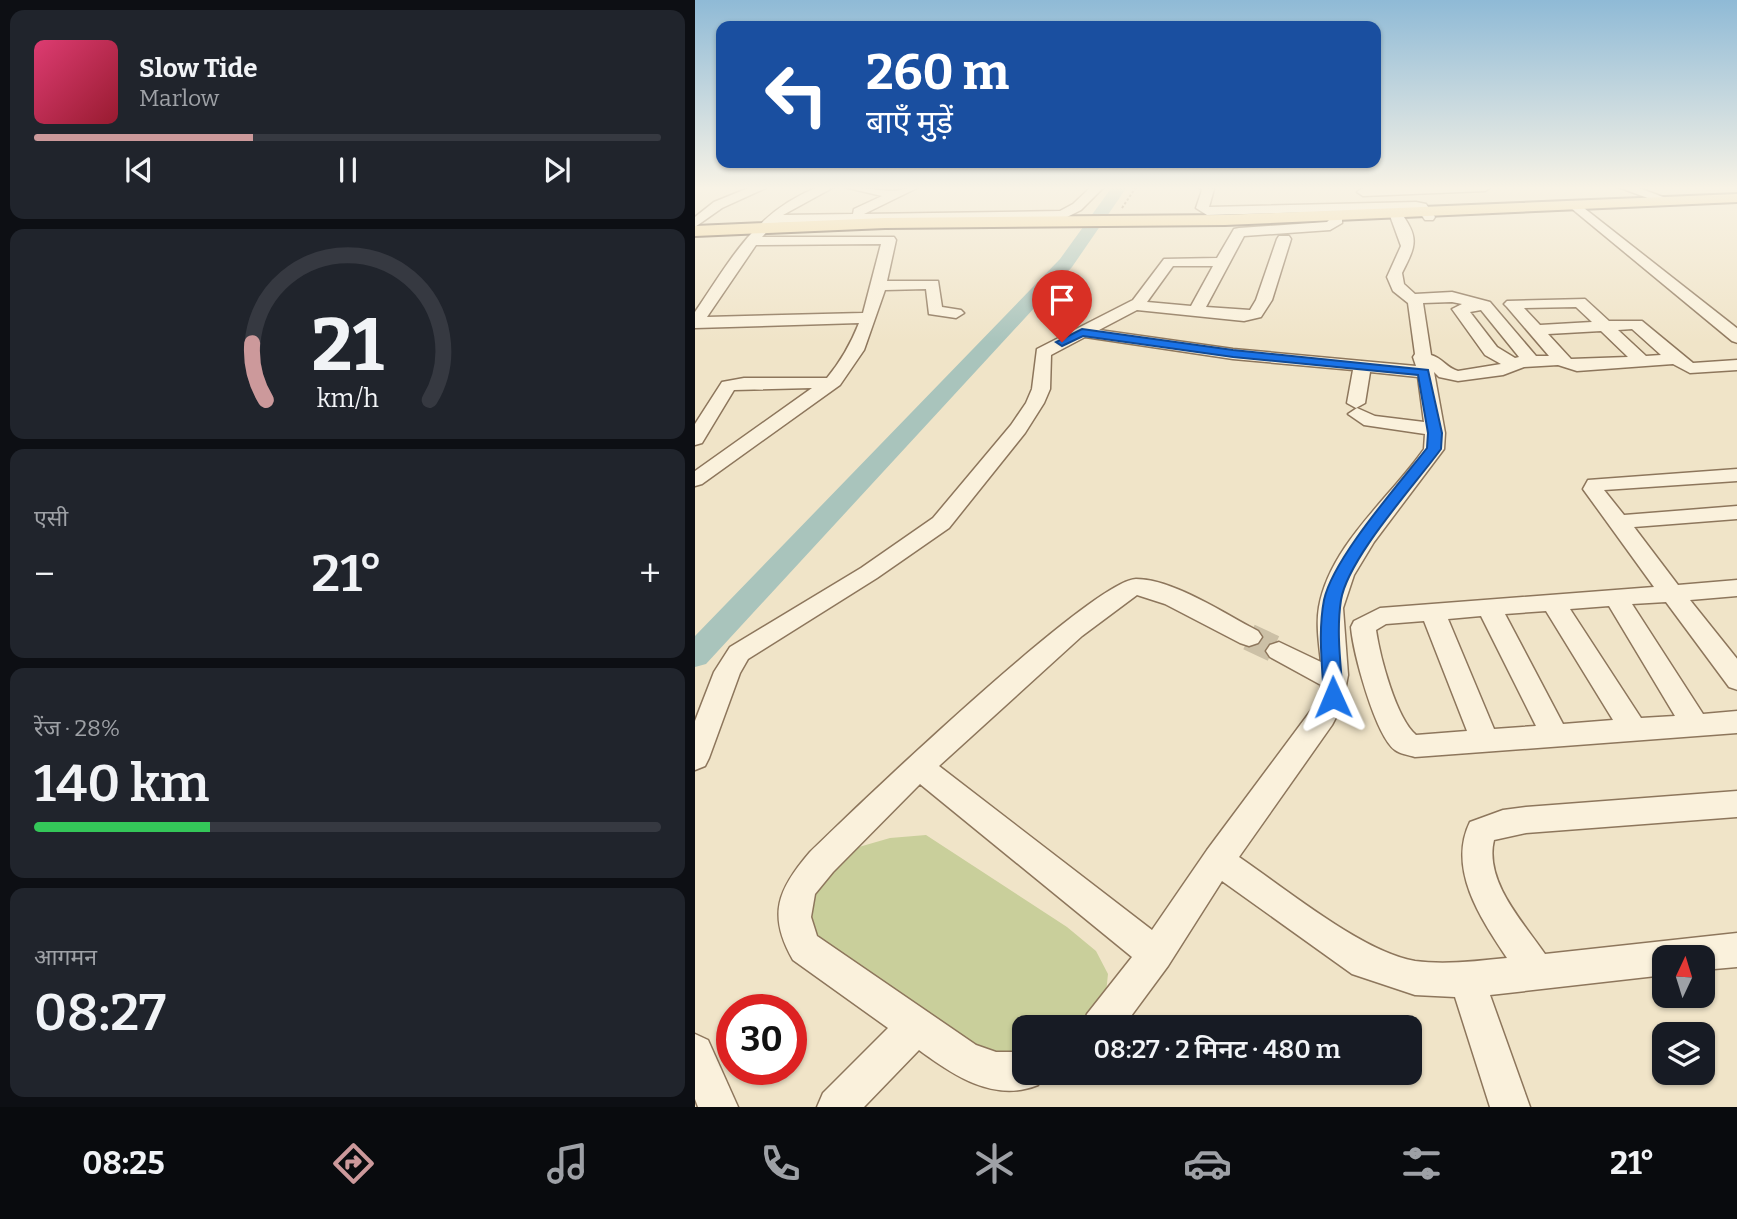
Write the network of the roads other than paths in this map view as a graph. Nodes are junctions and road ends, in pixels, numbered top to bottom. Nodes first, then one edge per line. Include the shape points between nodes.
1 (750, 239) edge
2 (752, 239) edge
3 (882, 239) edge
4 (1235, 239) edge
5 (1284, 239) dead end
6 (1406, 239) edge
7 (1622, 239) edge
8 (1627, 239) edge
9 (1222, 262) junction
10 (877, 286) junction
11 (695, 296) edge
12 (1413, 299) junction
13 (1512, 304) junction
14 (1135, 305) junction
15 (1485, 305) junction
16 (1196, 311) junction
17 (956, 313) dead end
18 (869, 318) junction
19 (1737, 322) edge
20 (695, 323) edge
21 (1605, 326) junction
22 (1536, 330) junction
23 (1082, 332) junction
24 (1737, 338) edge
25 (1676, 359) junction
26 (1563, 360) junction
27 (1641, 361) junction
28 (1522, 362) junction
29 (1423, 365) junction
30 (1737, 365) edge
31 (1362, 367) junction
32 (831, 383) junction
33 (1356, 408) joint
34 (1434, 429) junction
35 (695, 439) edge
36 (1734, 479) edge
37 (695, 480) edge
38 (1737, 512) edge
39 (1617, 522) junction
40 (1737, 588) edge
41 (1673, 594) junction
42 (1616, 598) junction
43 (1554, 604) junction
44 (1489, 607) junction
45 (1432, 611) junction
46 (1249, 637) tunnel mouth
47 (1279, 652) tunnel mouth
48 (1334, 680) junction
49 (1737, 680) edge
50 (1737, 722) edge
51 (1695, 725) junction
52 (1634, 731) junction
53 (1555, 736) junction
54 (1485, 741) junction
55 (695, 758) edge
56 (920, 768) junction
57 (1737, 804) edge
58 (1218, 860) junction
59 (1737, 950) edge
60 (1715, 952) edge
61 (1156, 954) junction
62 (1652, 959) edge
63 (1536, 971) junction
64 (1467, 980) junction
65 (1109, 1015) edge
66 (916, 1026) junction
67 (695, 1053) edge
68 (1012, 1070) edge
69 (718, 1107) edge
70 (837, 1107) edge
71 (1510, 1107) edge

1 - 11 street
2 - 20 street
3 - 10 street via 887,239 886,252
4 - 9 street
5 - 16 street via 1264,300 1254,314
6 - 12 street via 1408,250 1394,279
7 - 24 street
8 - 19 street
9 - 14 street via 1169,262
9 - 16 street
10 - 17 street via 933,284 934,311
10 - 18 street
12 - 15 street via 1452,297
12 - 29 street
13 - 15 street
13 - 21 street via 1577,301
13 - 22 street
14 - 16 street
14 - 23 street
15 - 28 street
15 - 28 street via 1460,309 1491,351
18 - 20 street
18 - 32 street via 857,348
21 - 22 street
21 - 25 street via 1638,325
21 - 27 street
22 - 26 street
23 - 31 street
23 - 55 street via 1043,353 1041,389 1035,403 941,523 739,653 727,672
25 - 27 street
25 - 30 street via 1690,368
26 - 27 street via 1577,366
26 - 28 street
28 - 29 street via 1497,372 1458,376 1445,373 1433,362
29 - 31 street
29 - 34 street
31 - 33 street
32 - 35 street via 728,386
32 - 37 street
33 - 34 street via 1371,421
34 - 48 street via 1434,449 1368,534 1333,597
36 - 39 street via 1595,484 1593,489
38 - 39 street
39 - 41 street
40 - 41 street
41 - 42 street
41 - 49 street
42 - 43 street
42 - 51 street
43 - 44 street
43 - 52 street
44 - 45 street
44 - 53 street
45 - 54 street
45 - 54 street via 1380,616 1363,627 1366,650 1392,722 1402,740 1415,746
46 - 56 street via 1161,592 1126,589 1056,644
47 - 48 street
48 - 58 street via 1333,697 1322,718
50 - 51 street
51 - 52 street
52 - 53 street
53 - 54 street
56 - 61 street
56 - 66 street via 812,872 801,889 793,920 805,948
57 - 63 street via 1526,820 1481,831 1475,844 1485,888
58 - 61 street
58 - 64 street via 1364,962 1415,978
59 - 60 street
61 - 65 street
62 - 63 street
63 - 64 street
64 - 71 street
66 - 68 street via 966,1061 997,1071
66 - 70 street
67 - 69 street

